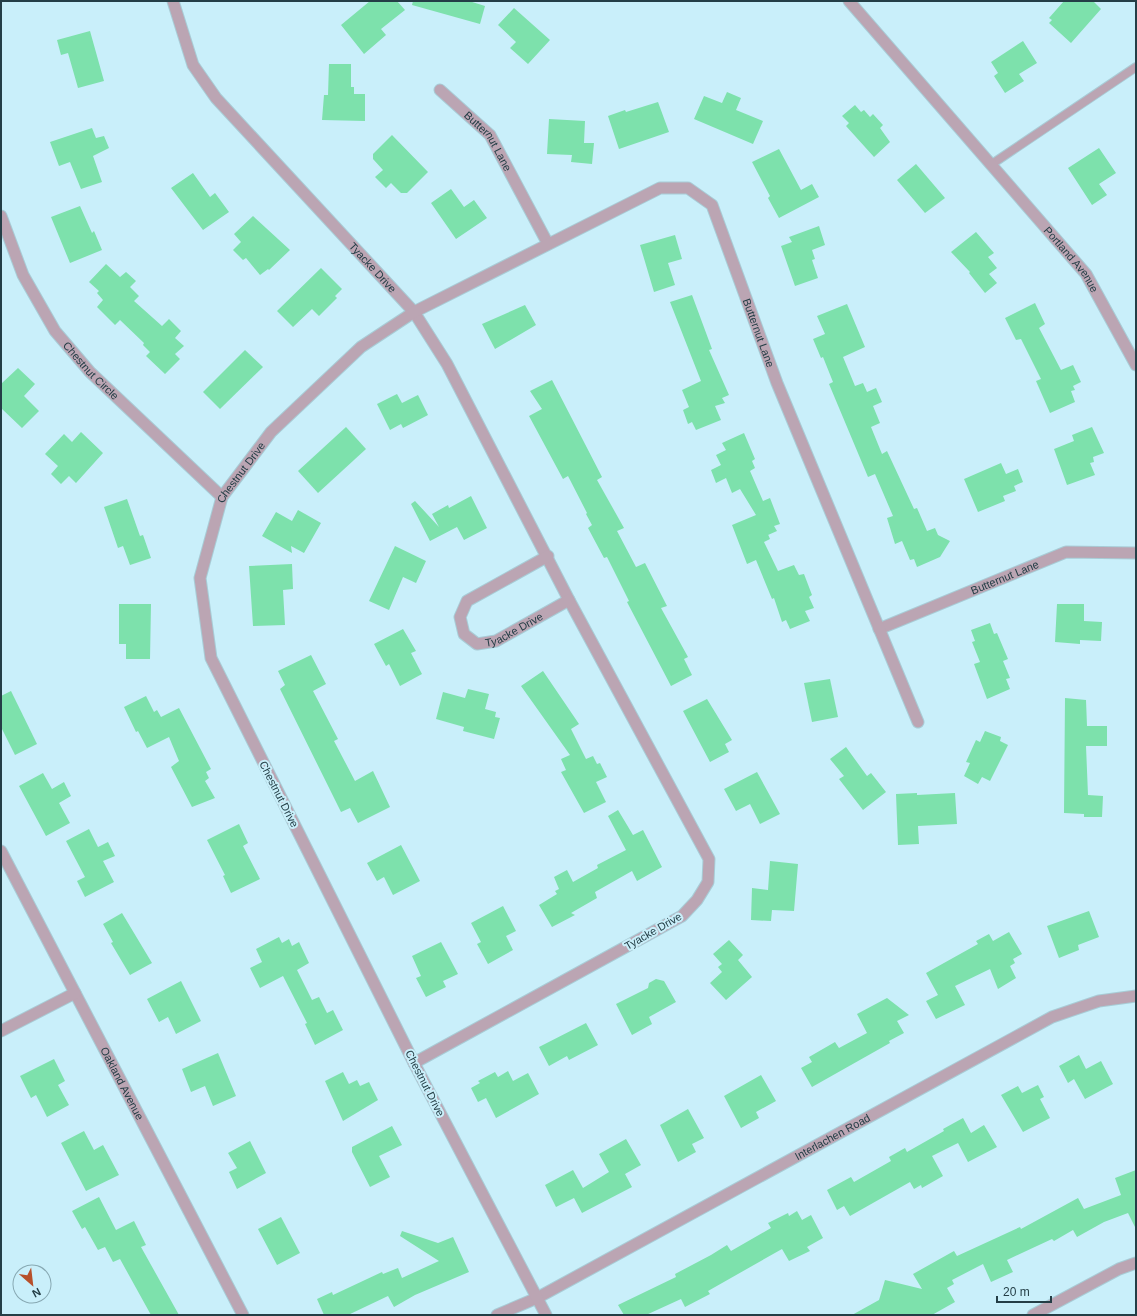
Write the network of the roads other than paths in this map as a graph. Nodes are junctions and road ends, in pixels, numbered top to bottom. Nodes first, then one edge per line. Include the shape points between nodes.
1 (173, 1) edge
2 (849, 1) edge
3 (1136, 67) edge
4 (440, 90) dead end
5 (992, 164) junction
6 (1, 216) edge
7 (548, 244) junction
8 (414, 312) junction
9 (1136, 365) edge
10 (222, 497) junction
11 (1136, 553) edge
12 (548, 556) junction
13 (569, 600) junction
14 (879, 629) junction
15 (918, 722) dead end
16 (1, 851) edge
17 (75, 993) junction
18 (1136, 996) edge
19 (1, 1031) edge
20 (414, 1063) junction
21 (1136, 1263) edge
22 (537, 1298) junction
23 (243, 1315) edge
24 (497, 1315) edge
25 (546, 1315) edge
26 (1034, 1315) edge

1 - 8 street, Tyacke Drive via 193,65 216,98
2 - 5 street, Portland Avenue
3 - 5 lane
4 - 7 street, Butternut Lane via 490,135
5 - 9 street, Portland Avenue via 1086,274
6 - 10 street, Chestnut Circle via 23,275 54,331 90,372
7 - 8 street, Butternut Lane
7 - 14 street, Butternut Lane via 660,188 688,188 712,205 777,383
8 - 10 street, Chestnut Drive via 361,347 271,432
8 - 12 street, Tyacke Drive via 447,364
10 - 20 street, Chestnut Drive via 200,578 211,658
11 - 14 street, Butternut Lane via 1066,552
12 - 13 street, Tyacke Drive
12 - 13 street, Tyacke Drive via 467,601 460,617 464,634 477,644 496,641
13 - 20 street, Tyacke Drive via 709,859 708,882 697,900 682,916
14 - 15 street, Butternut Lane
16 - 17 street, Oakland Avenue
17 - 19 street
17 - 23 street, Oakland Avenue
18 - 22 street, Interlachen Road via 1099,1001 1052,1017
20 - 22 street, Chestnut Drive
21 - 26 street via 1119,1269
22 - 24 street
22 - 25 street, Chestnut Drive

